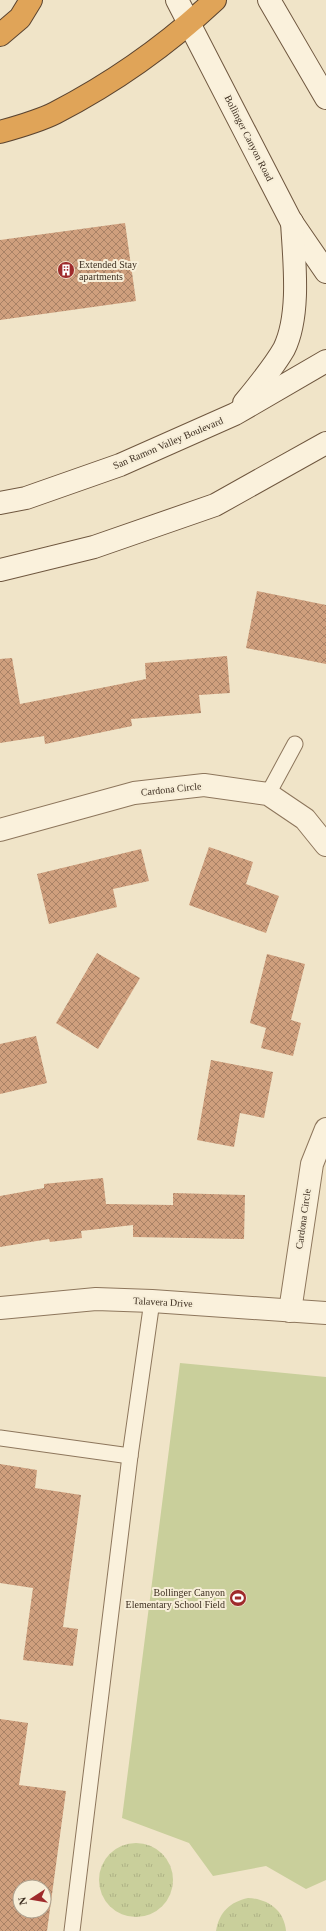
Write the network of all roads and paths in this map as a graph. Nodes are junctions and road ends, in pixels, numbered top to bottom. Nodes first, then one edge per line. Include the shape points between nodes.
1 (31, 0) edge
2 (177, 0) edge
3 (215, 0) edge
4 (269, 0) edge
5 (190, 23) junction
6 (0, 35) edge
7 (326, 98) edge
8 (0, 132) edge
9 (291, 221) junction
10 (326, 272) edge
11 (326, 361) edge
12 (235, 414) junction
13 (326, 443) edge
14 (0, 503) edge
15 (0, 570) edge
16 (296, 744) dead end
17 (268, 794) junction
18 (0, 830) edge
19 (326, 845) edge
20 (326, 1129) edge
21 (152, 1301) junction
22 (0, 1308) edge
23 (290, 1311) junction
24 (326, 1313) edge
25 (0, 1438) edge
26 (130, 1456) junction
27 (72, 1931) edge

1 - 6 highway via 20,18
2 - 5 main road, Bollinger Canyon Road
3 - 5 highway
4 - 7 main road
5 - 8 highway via 137,64 54,114
5 - 9 main road, Bollinger Canyon Road
9 - 10 main road, Bollinger Canyon Road
9 - 12 main road via 295,288 289,334 284,348 264,379
11 - 12 main road, San Ramon Valley Boulevard
12 - 14 main road, San Ramon Valley Boulevard via 120,464 26,498
13 - 15 main road via 215,505 94,547
16 - 17 lane
17 - 18 main road, Cardona Circle via 204,785 134,793
17 - 19 main road, Cardona Circle via 305,819
20 - 23 main road, Cardona Circle via 312,1164
21 - 22 main road, Talavera Drive via 96,1299
21 - 23 main road, Talavera Drive
21 - 26 lane
23 - 24 main road, Talavera Drive
25 - 26 lane
26 - 27 lane

